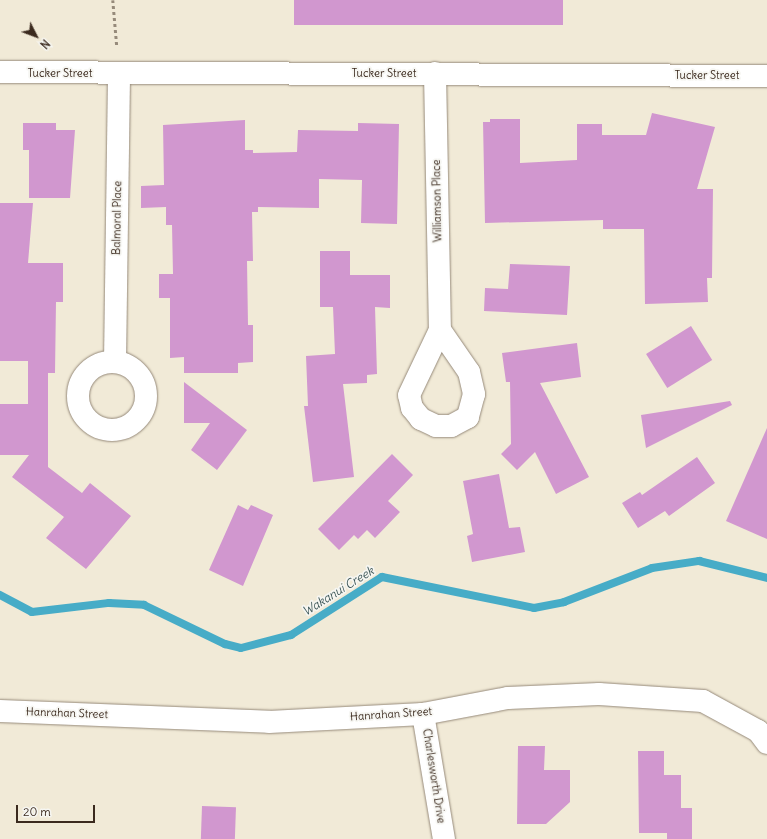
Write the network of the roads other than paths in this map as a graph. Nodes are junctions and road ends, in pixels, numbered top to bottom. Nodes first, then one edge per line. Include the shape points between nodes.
1 (0, 72) edge
2 (119, 73) junction
3 (435, 73) junction
4 (767, 76) edge
5 (440, 330) dead end
6 (115, 362) dead end
7 (0, 711) edge
8 (423, 714) junction
9 (767, 743) edge
10 (444, 839) edge

1 - 2 street, Tucker Street
2 - 3 street, Tucker Street
2 - 6 street, Balmoral Place
3 - 4 street, Tucker Street
3 - 5 street, Williamson Place
7 - 8 street, Hanrahan Street via 269,722
8 - 9 street, Hanrahan Street via 508,698 591,694 703,701 758,731
8 - 10 street, Charlesworth Drive

